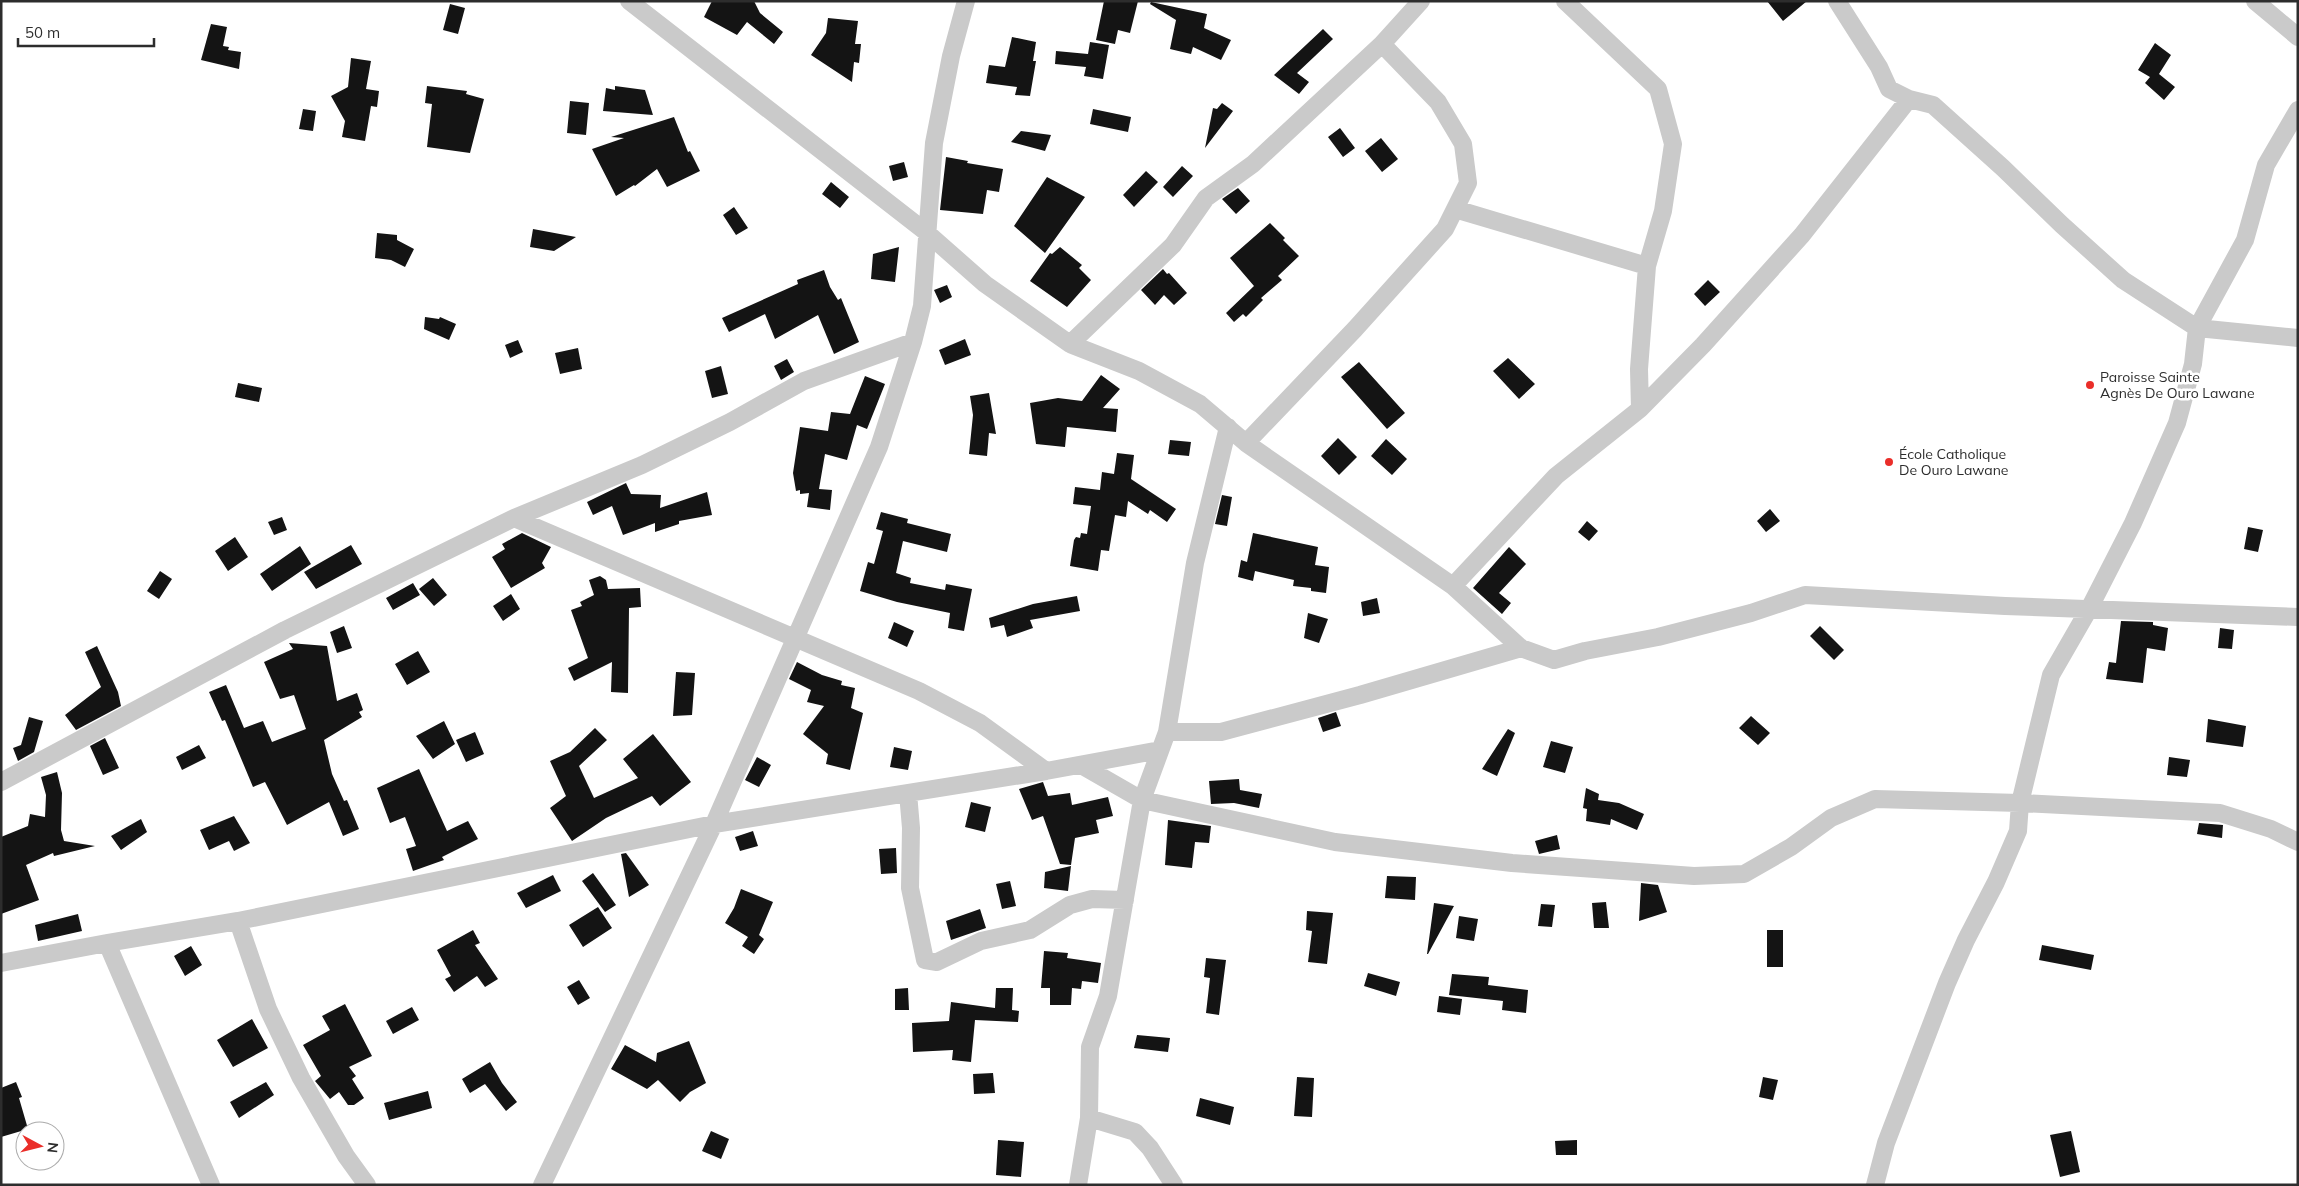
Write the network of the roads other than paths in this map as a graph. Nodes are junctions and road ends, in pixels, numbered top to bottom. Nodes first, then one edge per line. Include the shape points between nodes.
1 (629, 1) edge
2 (966, 1) edge
3 (1421, 1) edge
4 (1565, 1) edge
5 (1837, 1) edge
6 (2255, 1) edge
7 (2298, 37) edge
8 (1382, 44) junction
9 (1909, 99) junction
10 (2298, 110) edge
11 (1455, 209) junction
12 (926, 232) junction
13 (1647, 266) junction
14 (2196, 328) junction
15 (2298, 338) edge
16 (913, 342) junction
17 (1070, 344) junction
18 (1640, 409) junction
19 (1228, 427) junction
20 (1246, 443) junction
21 (514, 518) junction
22 (1453, 586) junction
23 (2089, 609) junction
24 (2298, 617) edge
25 (796, 637) junction
26 (1521, 648) junction
27 (1166, 732) junction
28 (1160, 750) junction
29 (1081, 765) junction
30 (1046, 772) junction
31 (1, 782) edge
32 (908, 794) junction
33 (1142, 800) junction
34 (2020, 803) junction
35 (714, 824) junction
36 (2298, 842) edge
37 (1125, 900) junction
38 (238, 921) junction
39 (107, 943) junction
40 (1, 964) edge
41 (1089, 1118) junction
42 (211, 1185) edge
43 (367, 1185) edge
44 (542, 1185) edge
45 (1078, 1185) edge
46 (1174, 1185) edge
47 (1875, 1185) edge

1 - 12 street
2 - 12 street via 951,56 934,143
3 - 8 street
4 - 13 street via 1658,89 1673,144 1663,211
5 - 9 street via 1880,67 1889,89
6 - 7 street
8 - 11 street via 1438,102 1463,144 1468,183
8 - 17 street via 1253,164 1206,198 1174,245
9 - 14 street via 1933,105 2124,280
9 - 18 street via 1802,235 1703,346
10 - 14 street via 2266,165 2245,240
11 - 13 street
11 - 20 street via 1439,236
12 - 16 street via 922,306
12 - 17 street via 986,284
13 - 18 street via 1639,369
14 - 15 street
14 - 23 street via 2193,364 2177,423 2133,523
16 - 21 street via 804,381 642,465
16 - 25 street via 879,447
17 - 19 street via 1139,371 1200,404
18 - 22 street via 1556,476
19 - 20 street
19 - 27 street via 1195,563
20 - 22 street
21 - 25 street
21 - 31 street via 285,630
22 - 26 street
23 - 24 street
23 - 26 street via 1806,595 1658,637 1554,660
23 - 34 street via 2051,676
25 - 30 street via 919,691 980,723
25 - 35 street
26 - 27 street via 1221,732
27 - 28 street
28 - 29 street
28 - 33 street
29 - 30 street
29 - 33 street
30 - 32 street
32 - 35 street
32 - 37 street via 910,888 925,960 937,962 981,941 1030,930 1070,905 1092,899
33 - 34 street via 1335,842 1512,863 1694,876 1744,874 1791,847 1831,818 1875,799
33 - 37 street
34 - 36 street via 2220,813 2271,829
34 - 47 street via 2018,831 1947,983 1886,1143
35 - 38 street
35 - 44 street
37 - 41 street via 1108,996 1090,1047
38 - 39 street
38 - 43 street via 268,1010 284,1044 342,1148
39 - 40 street
39 - 42 street
41 - 45 street
41 - 46 street via 1135,1132 1150,1148

